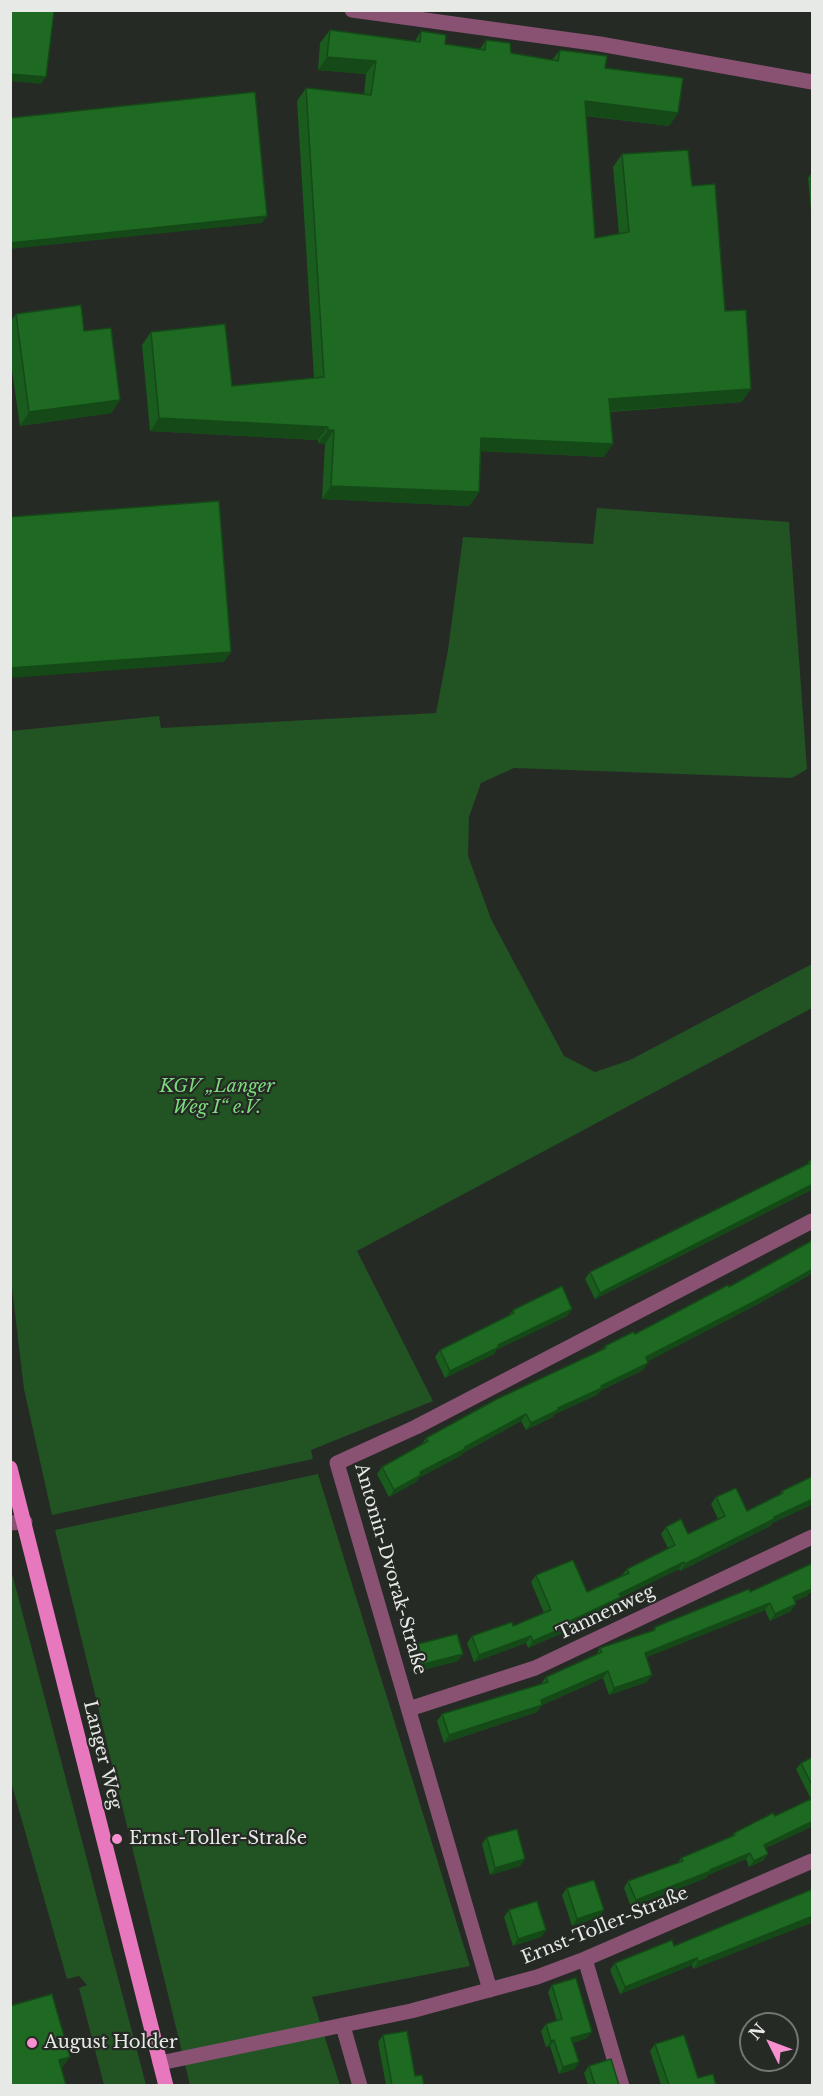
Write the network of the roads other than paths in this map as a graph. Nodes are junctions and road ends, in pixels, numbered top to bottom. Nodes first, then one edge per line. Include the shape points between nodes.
1 (352, 10) edge
2 (813, 82) edge
3 (813, 1221) edge
4 (10, 1468) edge
5 (18, 1523) edge
6 (813, 1537) edge
7 (409, 1709) junction
8 (813, 1861) edge
9 (585, 1959) junction
10 (489, 1990) junction
11 (343, 2026) junction
12 (160, 2063) junction
13 (166, 2085) edge
14 (360, 2085) edge
15 (622, 2085) edge

1 - 2 street via 600,44
3 - 7 street, Antonin-Dvorak-Straße via 416,1427 337,1462
4 - 5 main road, Langer Weg
5 - 12 main road, Langer Weg
6 - 7 street, Tannenweg via 535,1668
7 - 10 street, Antonin-Dvorak-Straße
8 - 9 street, Ernst-Toller-Straße
9 - 10 street, Ernst-Toller-Straße
9 - 15 street
10 - 11 street, Ernst-Toller-Straße
11 - 12 street, Ernst-Toller-Straße
11 - 14 street
12 - 13 main road, Langer Weg

